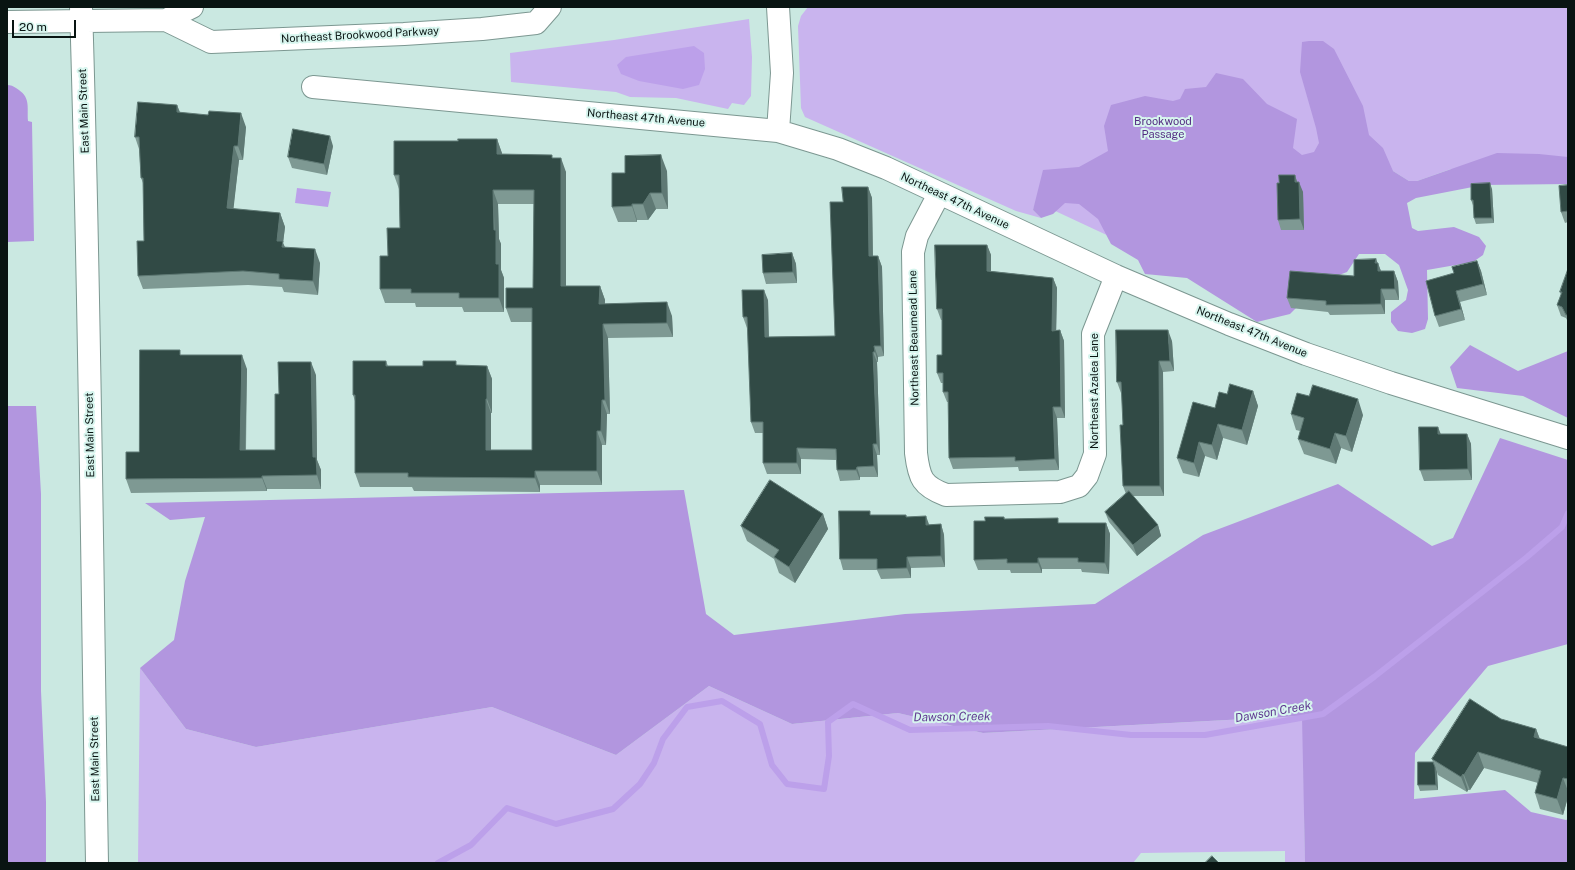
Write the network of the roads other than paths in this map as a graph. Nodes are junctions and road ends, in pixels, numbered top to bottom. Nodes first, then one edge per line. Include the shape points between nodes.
1 (192, 7) edge
2 (550, 7) edge
3 (778, 7) edge
4 (82, 14) edge
5 (166, 20) junction
6 (7, 22) edge
7 (313, 87) dead end
8 (778, 131) junction
9 (939, 194) junction
10 (1116, 276) junction
11 (1568, 438) edge
12 (927, 485) joint
13 (97, 863) edge

1 - 5 street, Northeast Brookwood Parkway
2 - 5 street, Northeast Brookwood Parkway via 536,23 482,29 211,42
3 - 8 street via 782,73
4 - 5 street, Northeast Brookwood Parkway
4 - 6 street, Northeast Brookwood Parkway
4 - 13 street, East Main Street via 89,294
7 - 8 street, Northeast 47th Avenue
8 - 9 street, Northeast 47th Avenue via 838,149 886,168
9 - 10 street, Northeast 47th Avenue
9 - 12 street, Northeast Beaumead Lane via 917,236 913,252 916,453 918,468
10 - 11 street, Northeast 47th Avenue via 1306,354
10 - 12 street, Northeast Azalea Lane via 1093,334 1095,454 1087,476 1079,486 1060,492 946,495 932,490

